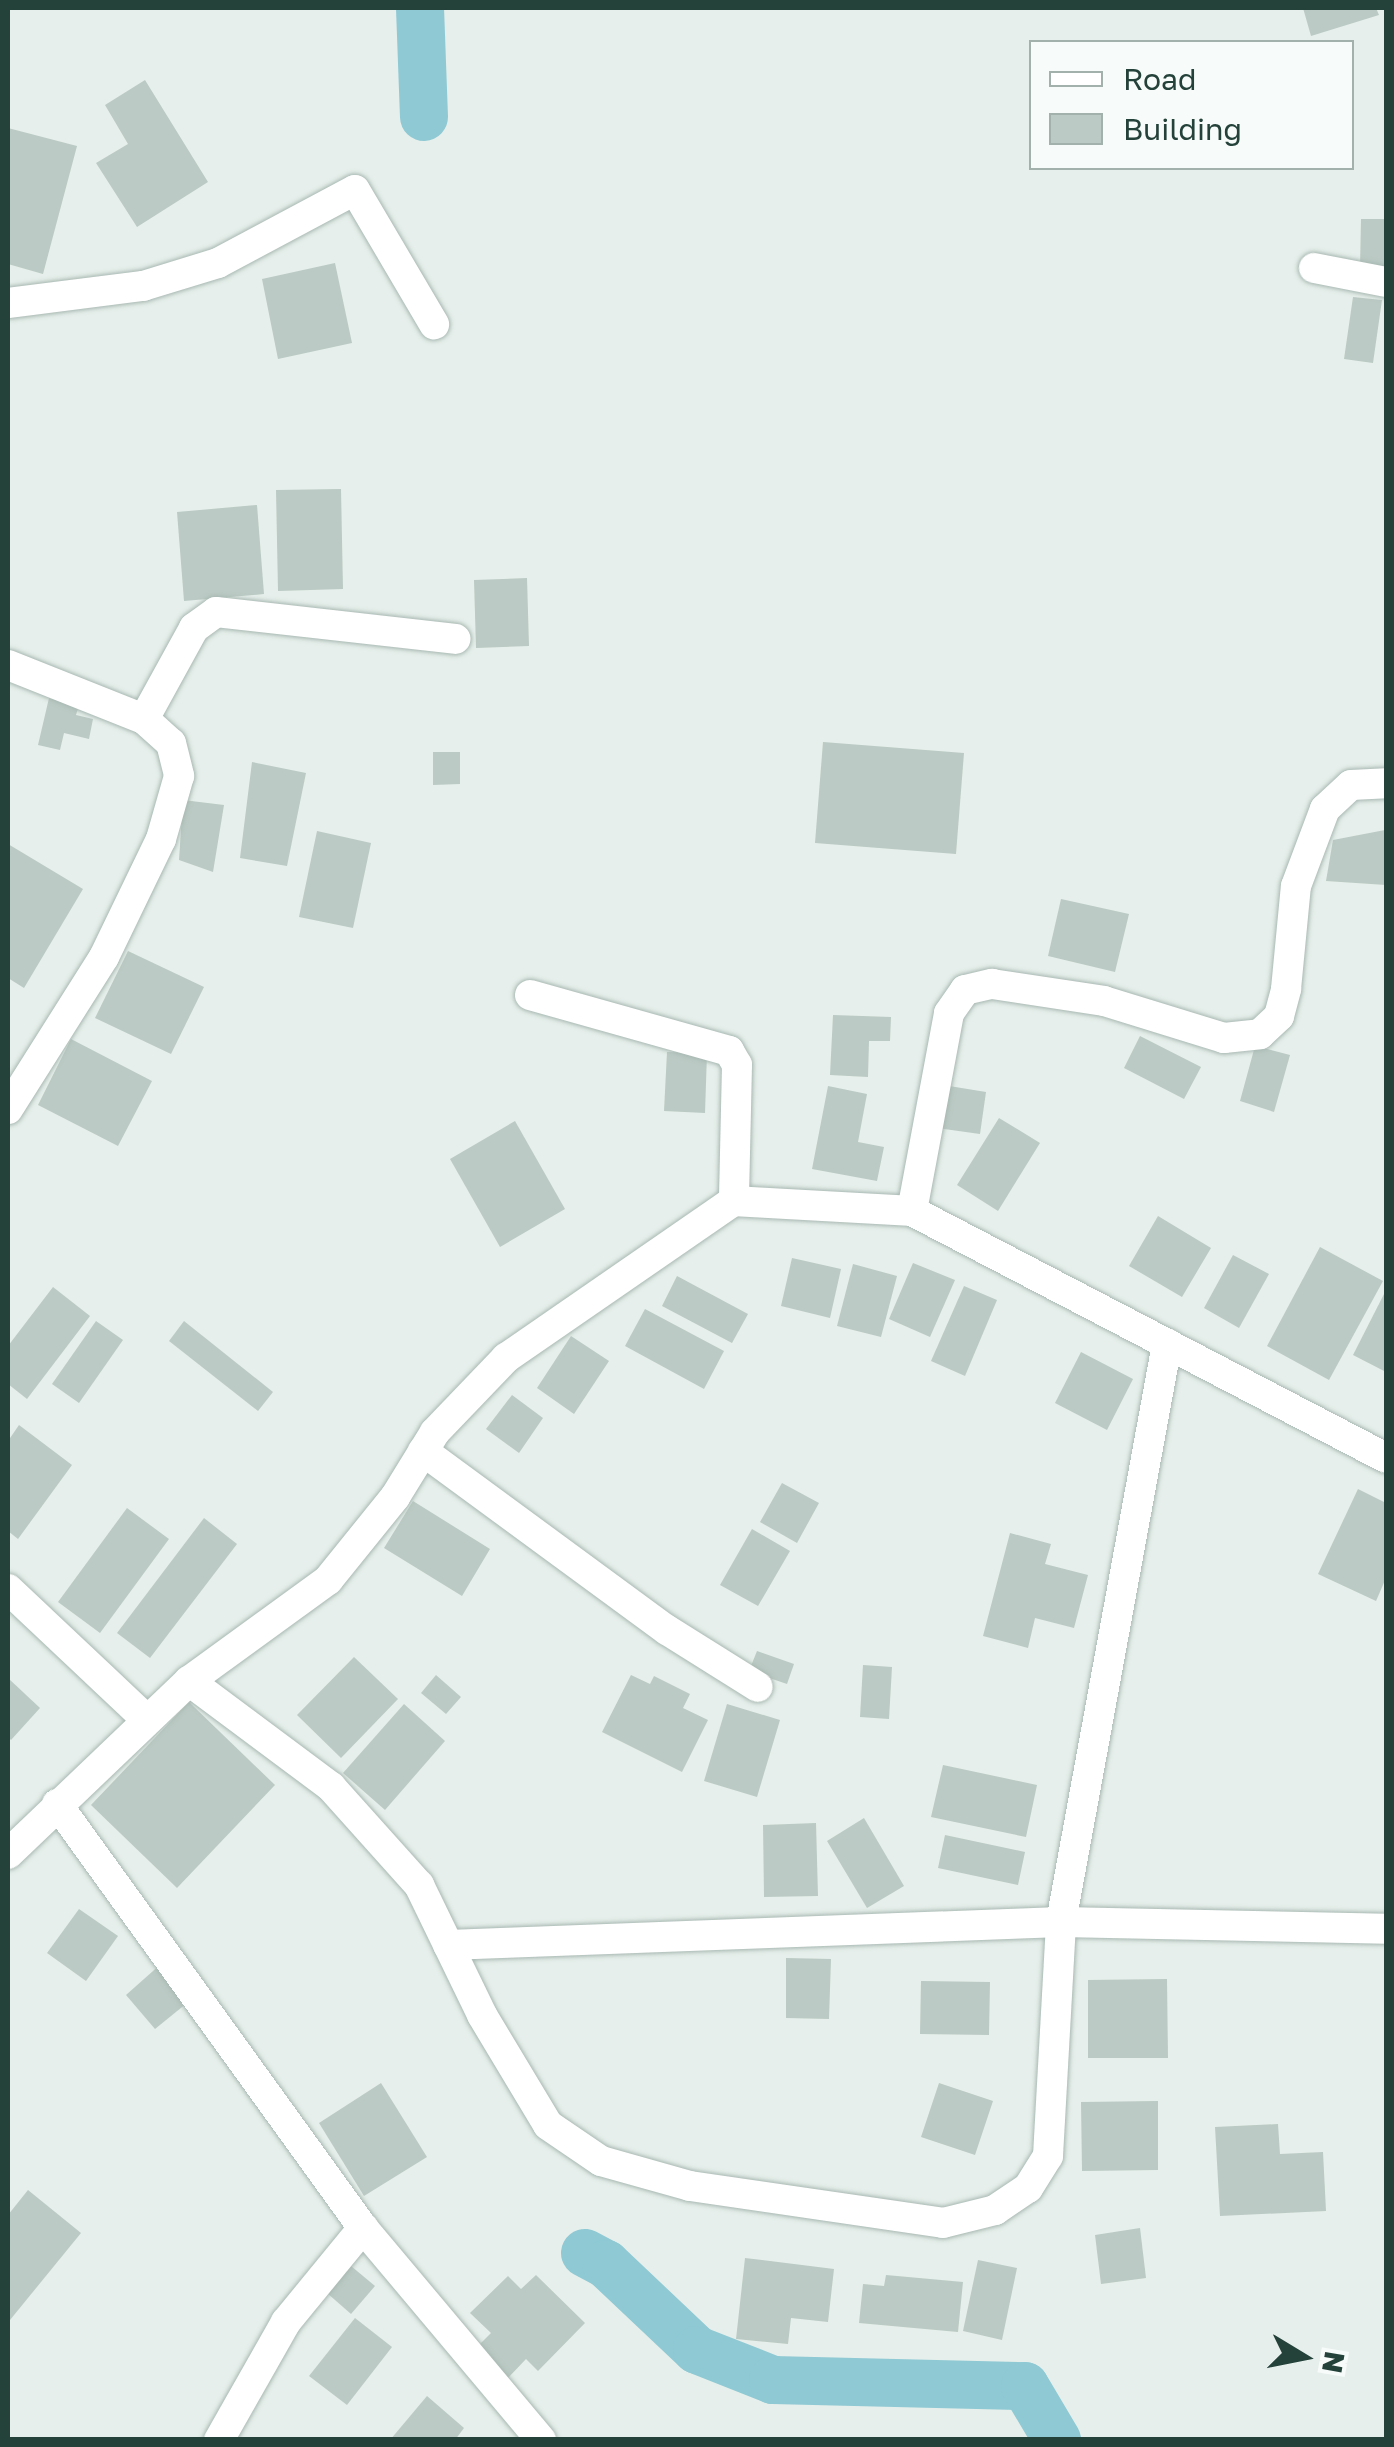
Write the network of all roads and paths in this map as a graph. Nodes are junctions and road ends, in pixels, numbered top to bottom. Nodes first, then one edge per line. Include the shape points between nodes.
1 (1314, 268) dead end
2 (1386, 282) edge
3 (8, 303) edge
4 (434, 324) dead end
5 (455, 639) dead end
6 (8, 665) edge
7 (144, 719) junction
8 (1386, 783) edge
9 (530, 995) dead end
10 (8, 1109) edge
11 (734, 1201) junction
12 (912, 1211) junction
13 (1167, 1344) junction
14 (423, 1451) junction
15 (1386, 1458) edge
16 (8, 1589) edge
17 (189, 1681) junction
18 (758, 1687) dead end
19 (147, 1720) junction
20 (56, 1804) junction
21 (8, 1854) edge
22 (1061, 1922) junction
23 (1386, 1929) edge
24 (448, 1945) junction
25 (363, 2228) junction
26 (219, 2440) edge
27 (540, 2440) edge

1 - 2 street
3 - 4 street via 143,286 218,262 354,190
5 - 7 street via 216,612 194,628
6 - 7 street
7 - 10 street via 171,743 179,776 162,838 104,958
8 - 12 street via 1351,785 1325,809 1296,886 1279,1016 1260,1034 1224,1038 1104,1001 992,984 964,990 948,1013
9 - 11 street via 729,1051 737,1065
11 - 12 street
11 - 14 street via 506,1358
12 - 13 street
13 - 15 street
13 - 22 street
14 - 17 street via 396,1497 328,1580
14 - 18 street via 666,1630
16 - 19 street
17 - 19 street
17 - 24 street via 331,1787 419,1885
19 - 20 street
20 - 21 street
20 - 25 street
22 - 23 street
22 - 24 street
22 - 24 street via 1048,2156 1028,2188 994,2210 943,2223 690,2186 600,2162 548,2126
25 - 26 street via 286,2322
25 - 27 street

